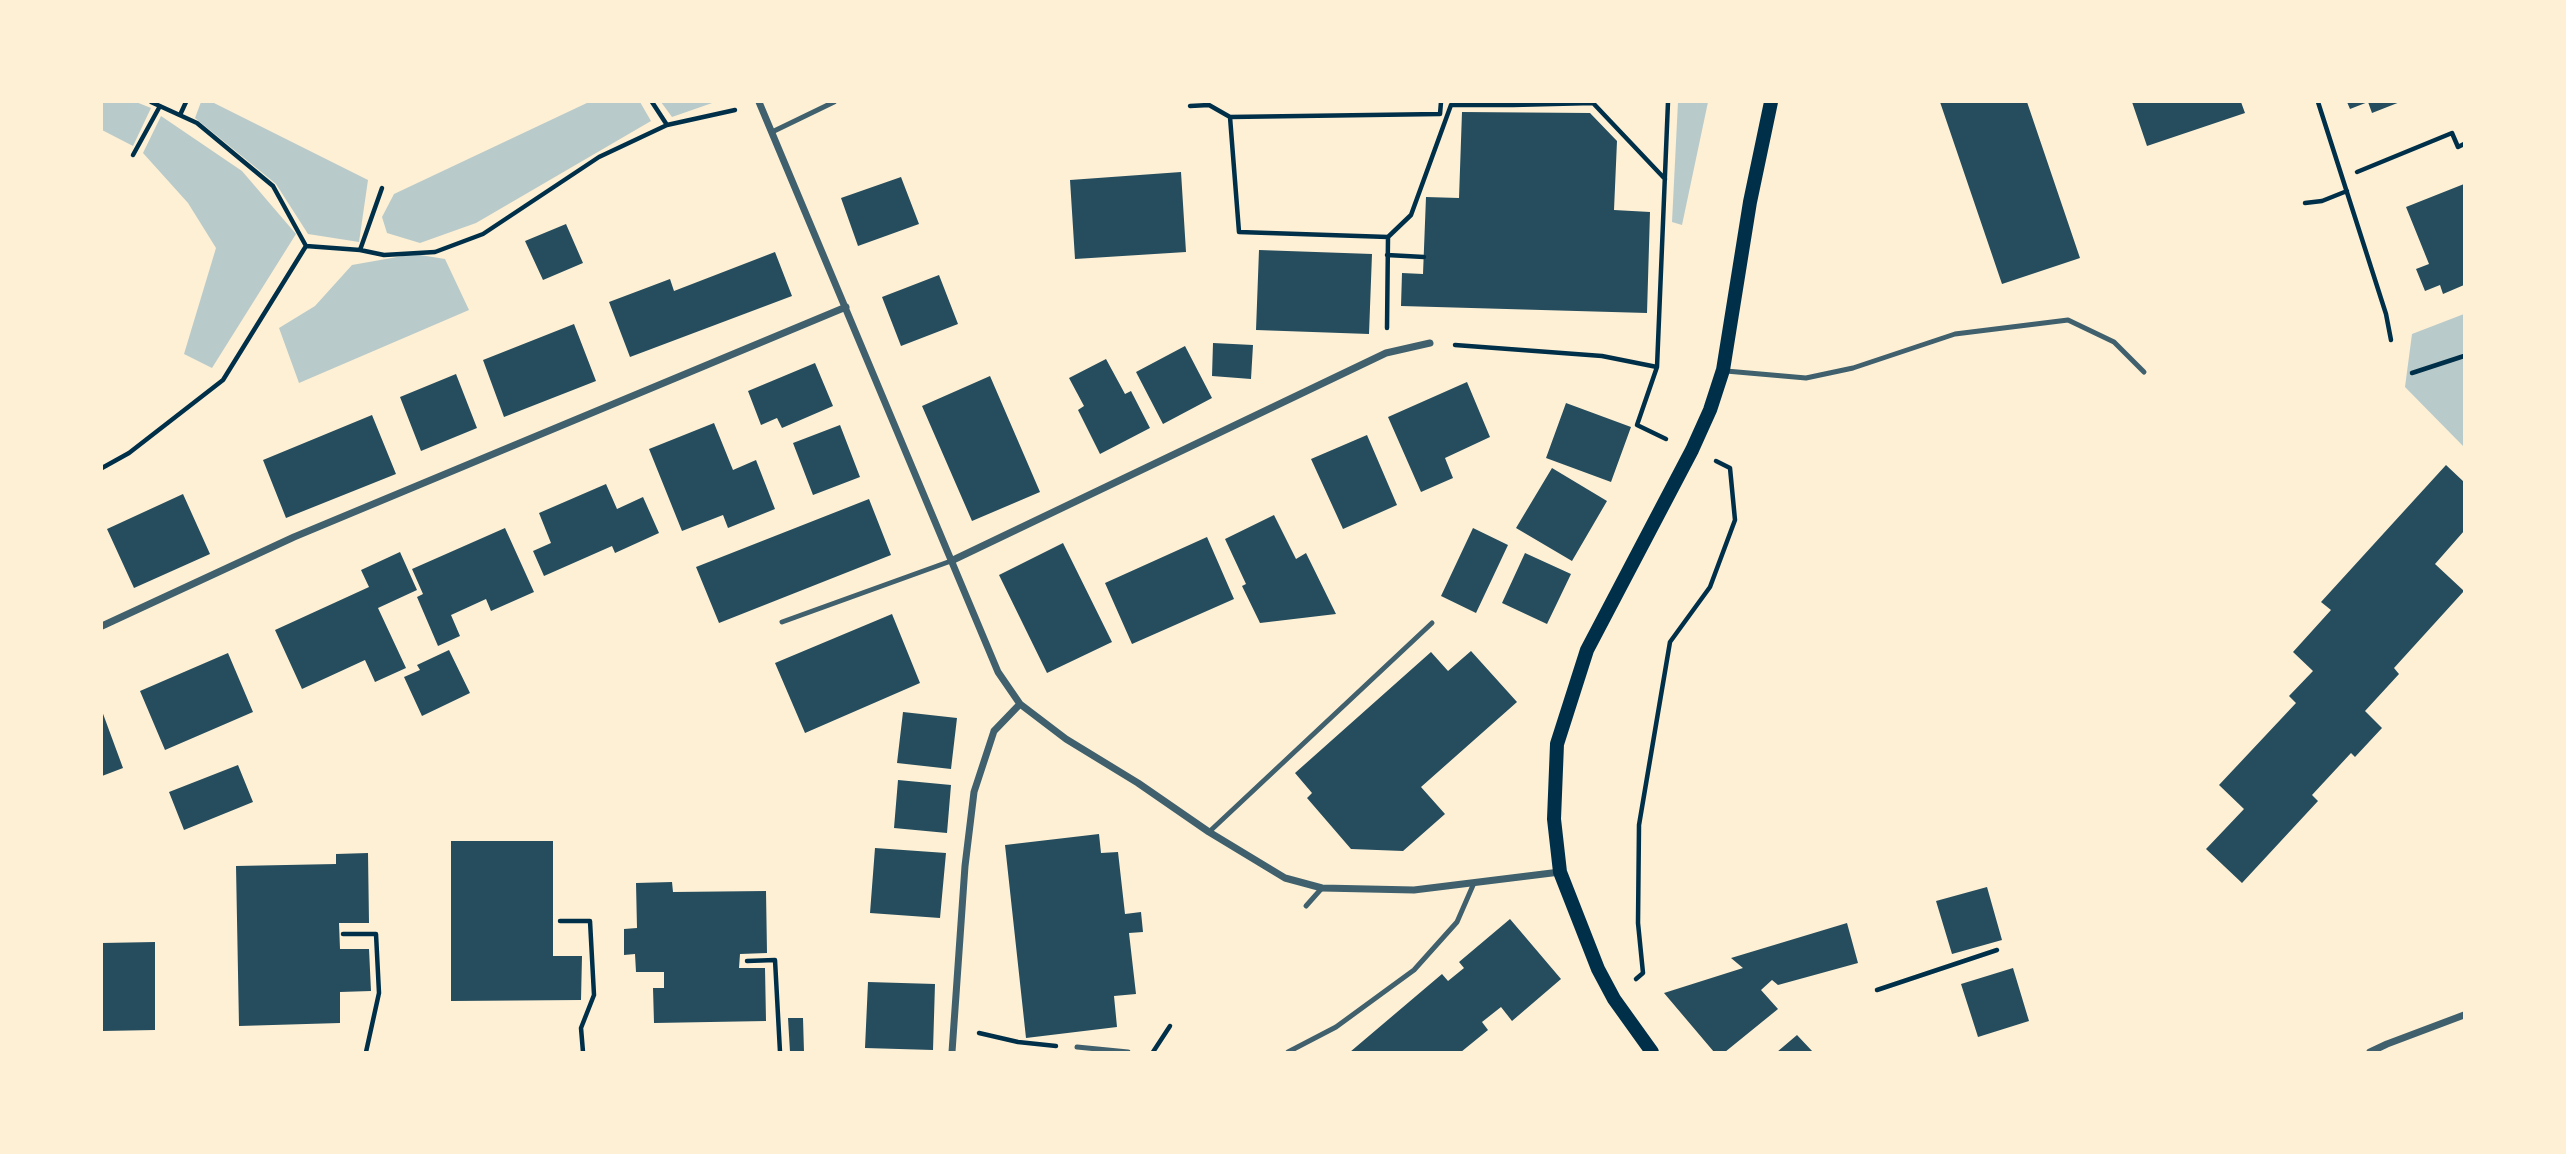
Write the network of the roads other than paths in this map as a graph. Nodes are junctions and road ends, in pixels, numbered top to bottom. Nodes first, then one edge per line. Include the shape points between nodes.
1 (834, 102) edge
2 (1771, 102) edge
3 (760, 103) edge
4 (772, 132) junction
5 (846, 307) junction
6 (1430, 343) road end
7 (1723, 370) junction
8 (2144, 373) dead end
9 (951, 561) junction
10 (782, 622) dead end
11 (1432, 623) dead end
12 (102, 625) edge
13 (1020, 704) junction
14 (1209, 832) junction
15 (1560, 872) junction
16 (1474, 883) junction
17 (1322, 888) junction
18 (1306, 906) dead end
19 (2465, 1015) edge
20 (1077, 1048) road end
21 (952, 1052) edge
22 (1128, 1052) edge
23 (1288, 1052) edge
24 (1652, 1052) edge
25 (2370, 1052) edge

1 - 4 lane
2 - 7 main road
3 - 4 street
4 - 5 street
5 - 9 street
5 - 12 street via 295,537
6 - 9 street via 1386,353
7 - 8 lane via 1806,377 1853,368 1955,334 2068,320 2114,342
7 - 15 main road via 1692,450 1587,650 1557,744 1554,819
9 - 10 lane
9 - 13 street via 998,672
11 - 14 lane
13 - 14 street
13 - 21 street via 994,731 974,792
14 - 17 street via 1285,878
15 - 16 street
15 - 24 main road via 1598,969
16 - 17 street via 1414,890
16 - 23 lane via 1457,922 1414,970 1336,1027
17 - 18 lane
19 - 25 street
20 - 22 lane

